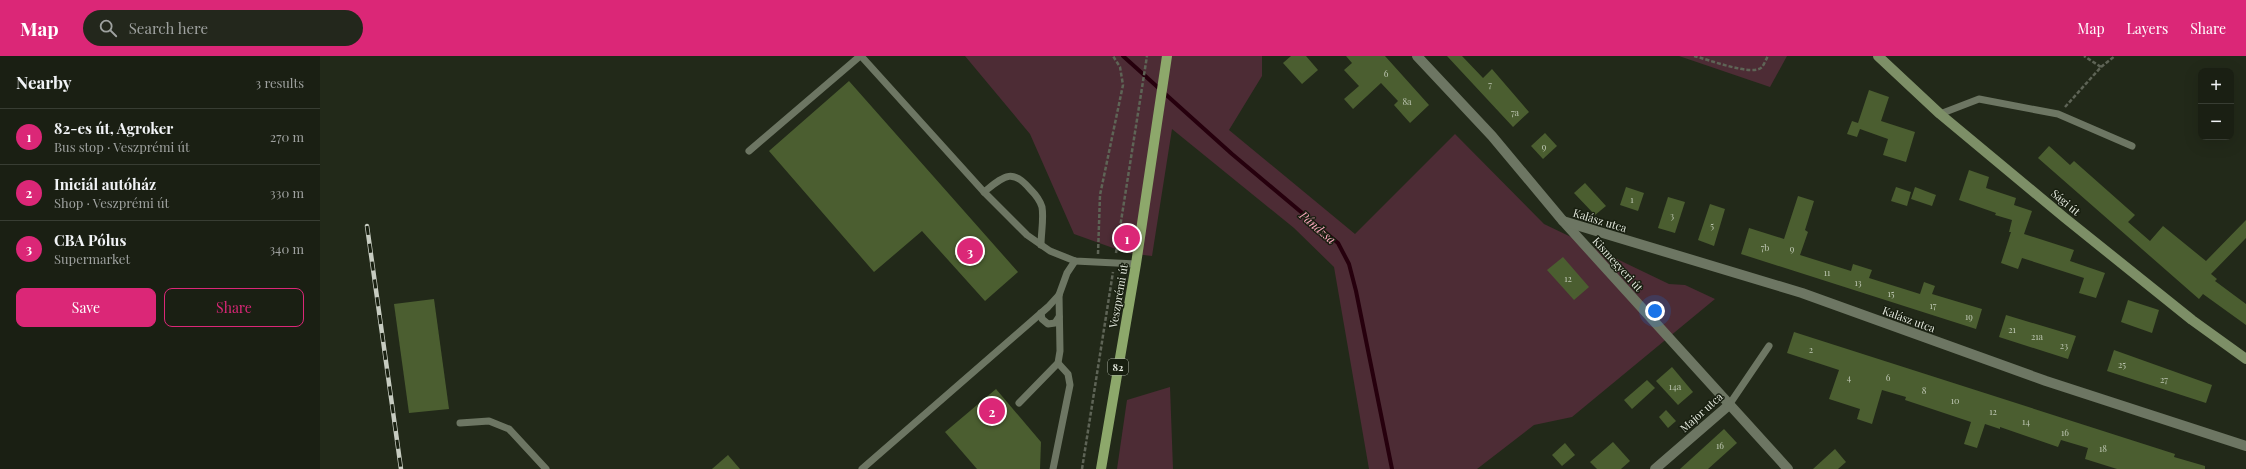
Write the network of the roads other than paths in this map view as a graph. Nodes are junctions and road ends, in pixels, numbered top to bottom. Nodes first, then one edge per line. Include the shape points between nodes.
1 (860, 56) edge
2 (1417, 56) edge
3 (1878, 56) edge
4 (1167, 57) edge
5 (1940, 114) junction
6 (2132, 146) dead end
7 (749, 151) dead end
8 (984, 192) junction
9 (1563, 221) junction
10 (1040, 245) junction
11 (1075, 261) junction
12 (1136, 264) junction
13 (1059, 295) junction
14 (1041, 313) junction
15 (1060, 317) junction
16 (1769, 346) dead end
17 (2246, 359) edge
18 (1058, 363) junction
19 (1019, 403) dead end
20 (1729, 405) junction
21 (460, 423) dead end
22 (2246, 446) edge
23 (546, 469) edge
24 (862, 469) edge
25 (1052, 469) edge
26 (1101, 469) edge
27 (1655, 469) edge
28 (1788, 469) edge

1 - 7 lane
1 - 8 lane
2 - 9 street, Kismegyeri út via 1492,136
3 - 5 main road, Sági út
4 - 12 main road, Veszprémi út / 82
5 - 6 lane via 1980,99 2058,114
5 - 17 main road, Sági út via 2192,320
8 - 10 lane
8 - 10 lane via 1010,175 1024,181 1042,207
9 - 20 street, Kismegyeri út
9 - 22 street, Kalász utca via 1802,293 2046,382
10 - 11 lane
11 - 12 lane
11 - 13 lane via 1067,273
12 - 26 main road, Veszprémi út / 82
13 - 14 lane
13 - 15 lane
14 - 15 lane via 1042,319 1048,324 1056,322
14 - 24 lane
15 - 18 lane
16 - 20 lane, Major utca
18 - 19 lane
18 - 25 lane via 1068,374 1070,386
20 - 27 street, Major utca
20 - 28 street, Kismegyeri út
21 - 23 lane via 490,422 509,429

